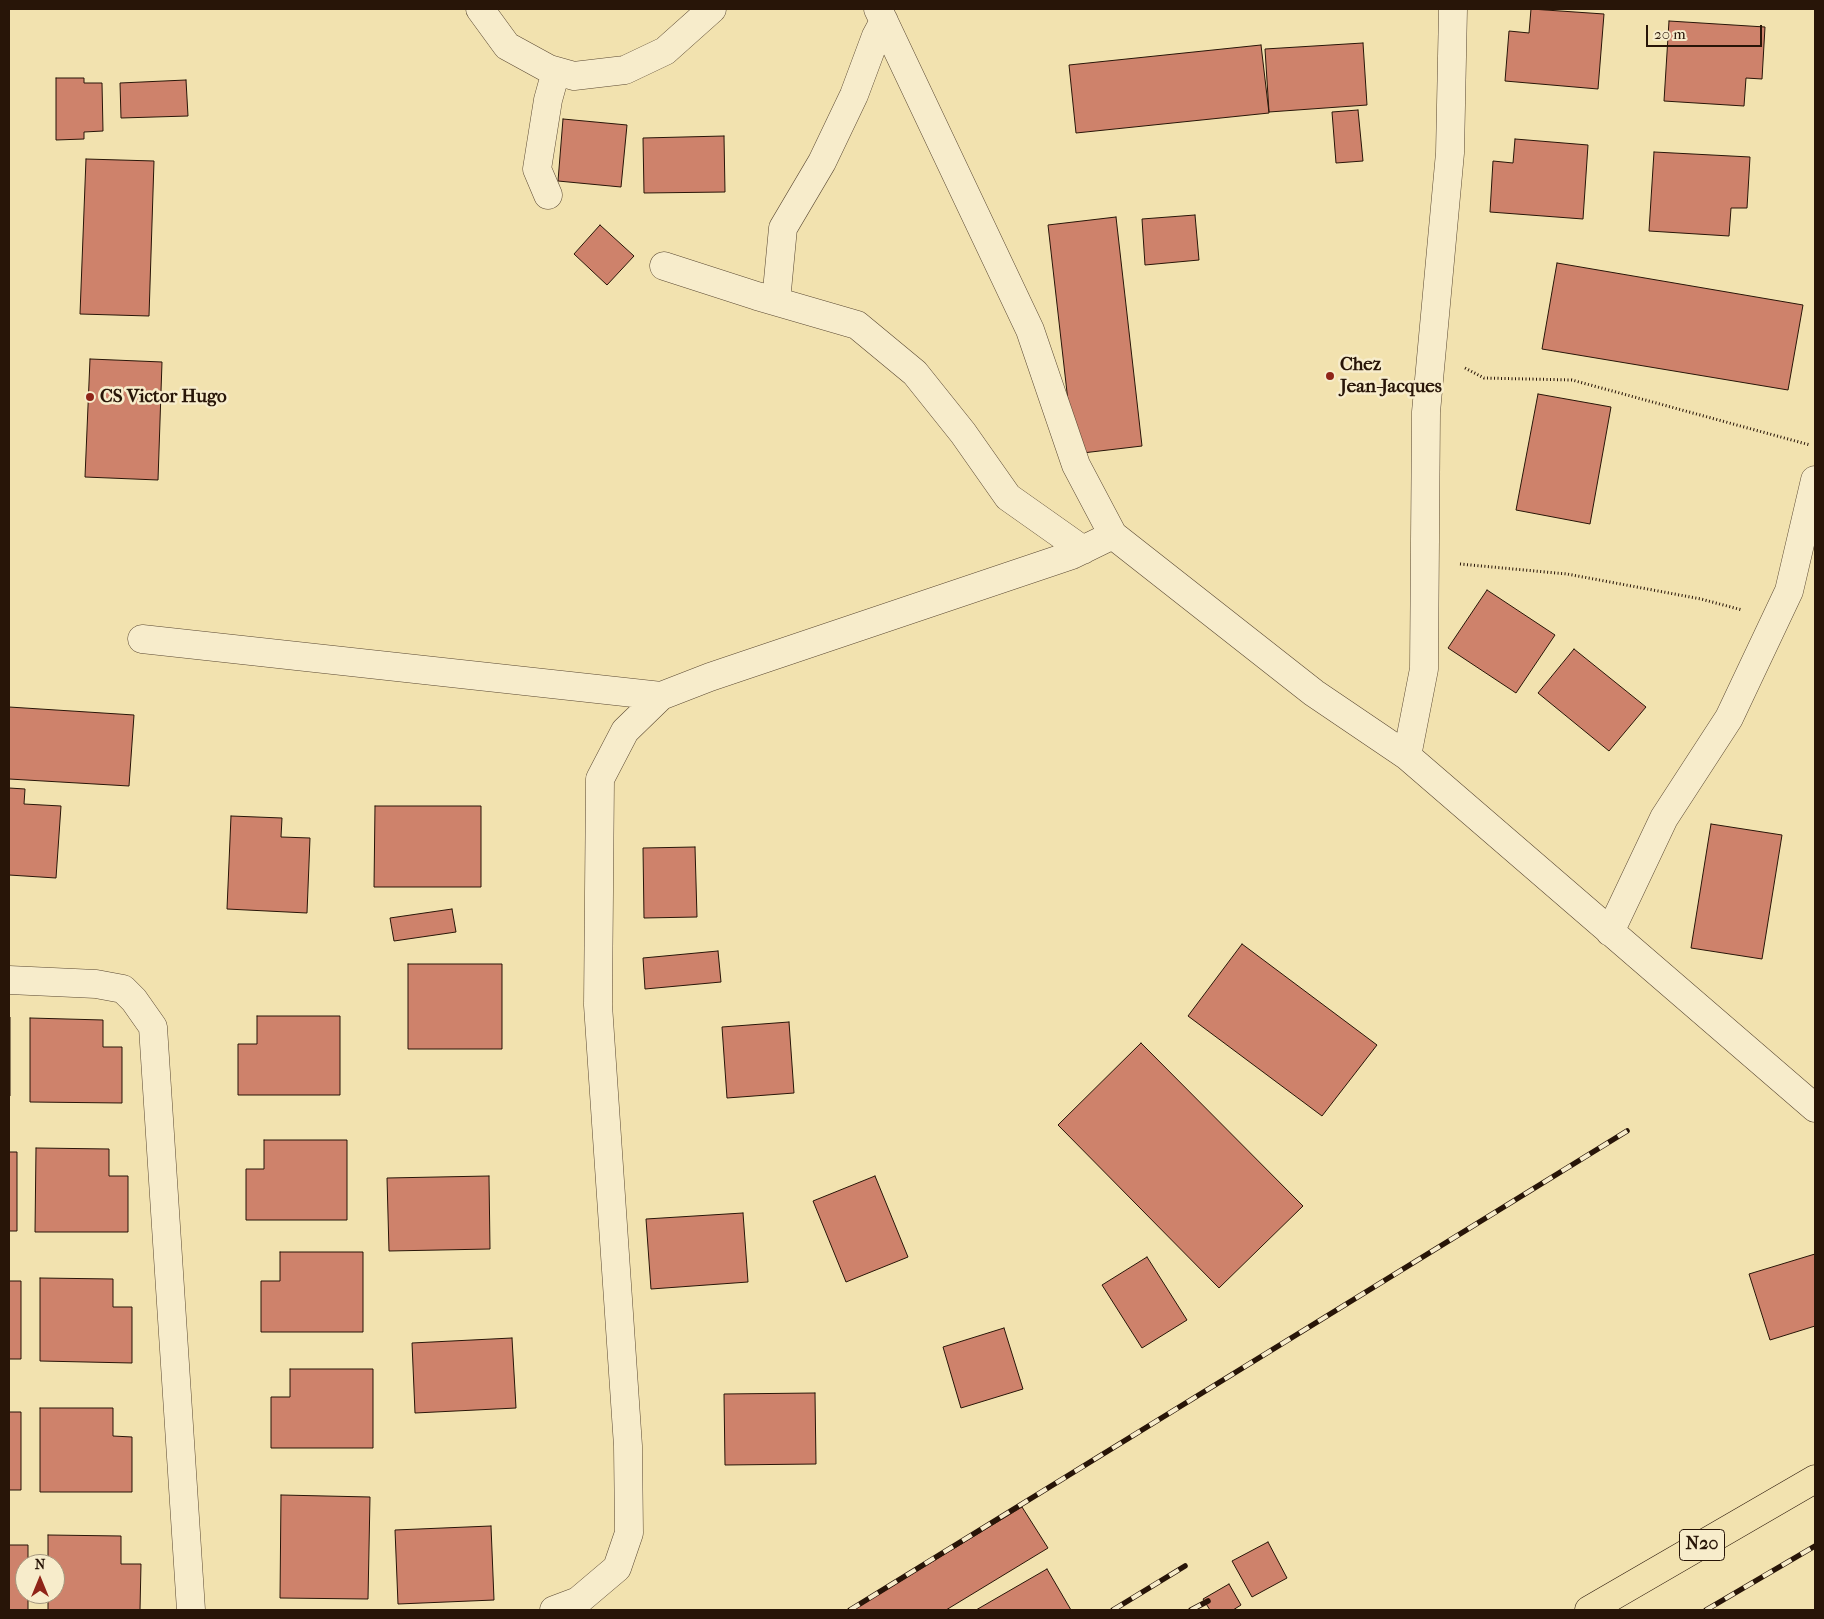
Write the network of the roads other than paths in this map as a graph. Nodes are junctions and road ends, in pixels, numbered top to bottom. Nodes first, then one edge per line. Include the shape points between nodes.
1 (480, 9) edge
2 (712, 9) edge
3 (1453, 9) edge
4 (881, 15) edge
5 (556, 71) junction
6 (548, 195) dead end
7 (664, 266) dead end
8 (776, 301) junction
9 (1815, 480) edge
10 (1810, 531) edge
11 (1113, 535) junction
12 (1083, 550) junction
13 (142, 638) dead end
14 (661, 696) junction
15 (1407, 756) junction
16 (1610, 932) junction
17 (9, 980) edge
18 (1815, 1108) edge
19 (1815, 1479) edge
20 (191, 1610) edge
21 (554, 1610) edge
22 (1589, 1610) edge

1 - 5 street via 507,46
2 - 5 street via 665,51 625,70 574,76
3 - 15 street via 1450,153 1426,412 1424,670
4 - 8 street via 854,95 826,154 783,228
4 - 11 street via 1030,330 1076,465
5 - 6 street via 537,169
7 - 8 street
8 - 12 street via 857,324 915,373 1008,497
9 - 10 street
10 - 16 street via 1789,591 1729,718 1664,818
11 - 12 street
11 - 15 street via 1314,693
12 - 14 street
13 - 14 street
14 - 21 street via 625,731 600,779 598,1005 628,1446 629,1533 617,1568 578,1601
15 - 16 street
16 - 18 street
17 - 20 street via 96,984 123,989 153,1027
19 - 22 main road, N20

